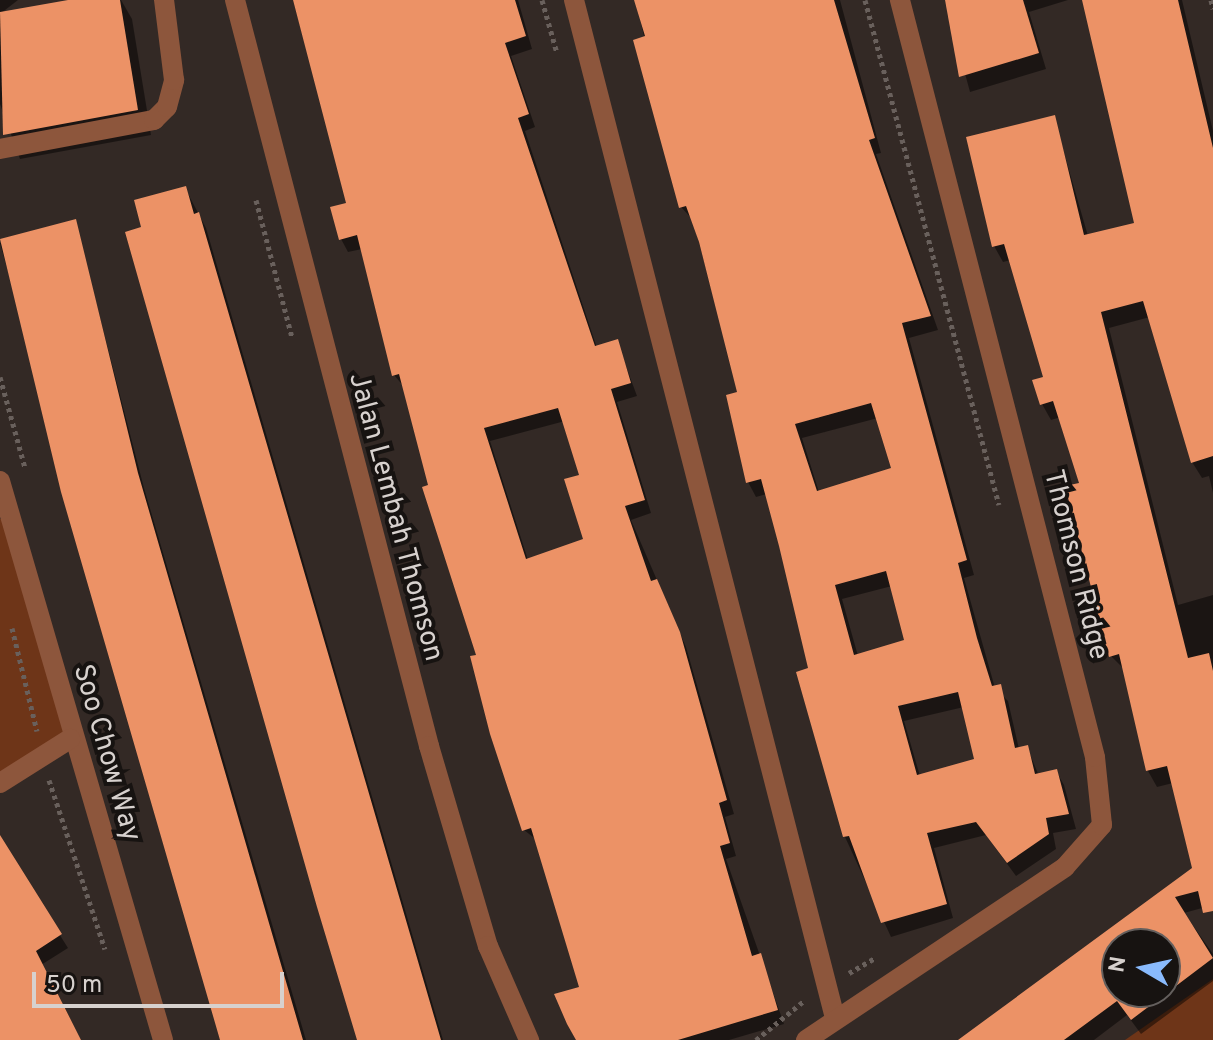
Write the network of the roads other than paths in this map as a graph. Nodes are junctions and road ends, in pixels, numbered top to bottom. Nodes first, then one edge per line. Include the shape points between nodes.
1 (164, 0) edge
2 (235, 0) edge
3 (574, 0) edge
4 (900, 0) edge
5 (0, 149) edge
6 (0, 481) edge
7 (70, 739) junction
8 (0, 783) edge
9 (835, 1018) junction
10 (163, 1040) edge
11 (529, 1040) edge
12 (806, 1040) edge

1 - 5 street via 174,80 167,107 154,120
2 - 11 street, Jalan Lembah Thomson via 429,746 488,946
3 - 9 street
4 - 9 street, Thomson Ridge via 1095,757 1102,825 1065,867
6 - 7 street, Soo Chow Way
7 - 8 street
7 - 10 street, Soo Chow Way
9 - 12 street, Thomson Ridge

